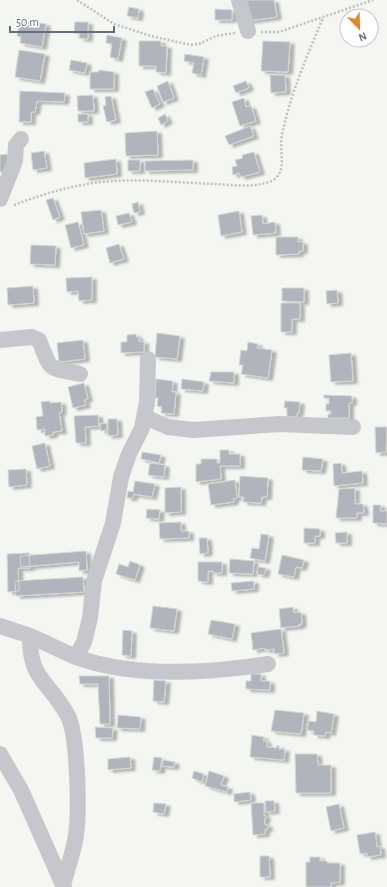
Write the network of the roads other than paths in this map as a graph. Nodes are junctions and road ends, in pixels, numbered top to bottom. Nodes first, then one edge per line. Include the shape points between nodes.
1 (239, 0) edge
2 (248, 31) road end
3 (21, 139) dead end
4 (4, 203) edge
5 (0, 340) edge
6 (148, 359) dead end
7 (80, 374) dead end
8 (145, 417) junction
9 (353, 427) dead end
10 (0, 626) edge
11 (30, 636) junction
12 (76, 657) junction
13 (268, 664) dead end
14 (0, 754) edge
15 (63, 886) edge

1 - 2 street
3 - 4 street via 16,145 15,161
5 - 7 street via 32,337 39,340 49,366
6 - 8 street
8 - 9 street via 168,427 193,430 280,424
8 - 12 street via 121,477 113,523 94,581 90,618 84,642
10 - 11 street
11 - 12 street
11 - 15 street via 31,658 37,674 68,717 72,729 77,783 77,820 75,840
12 - 13 street via 148,671 228,670
14 - 15 street via 21,790

